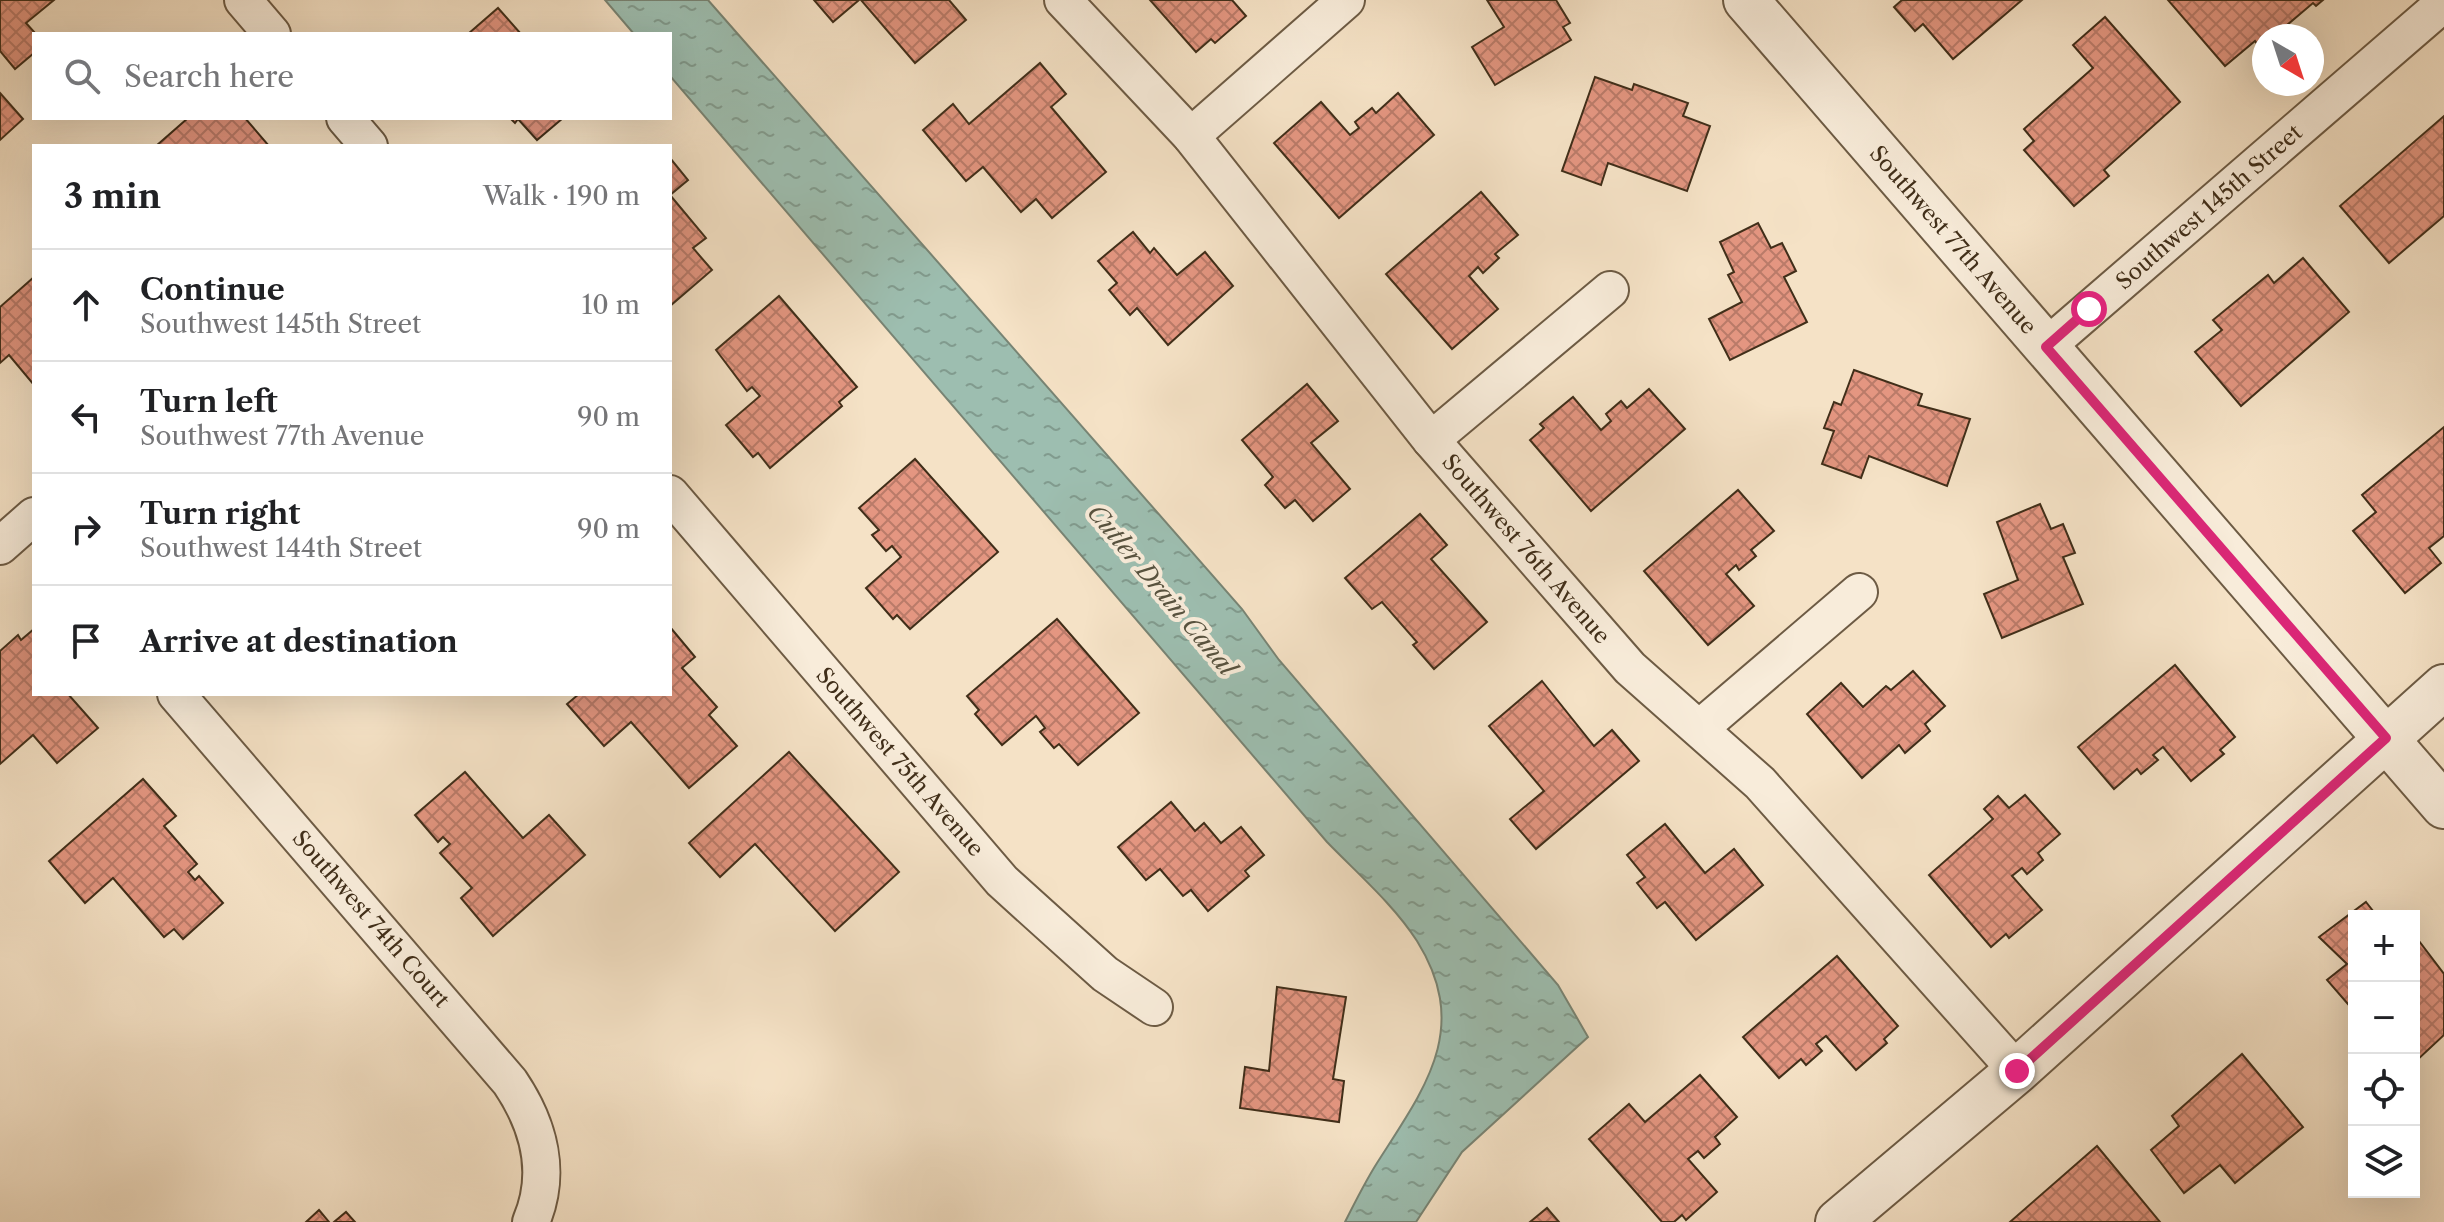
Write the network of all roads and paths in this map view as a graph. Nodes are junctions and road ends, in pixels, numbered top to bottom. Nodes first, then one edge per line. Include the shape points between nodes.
1 (243, 0) edge
2 (1063, 0) edge
3 (1346, 0) edge
4 (1746, 0) edge
5 (2444, 3) edge
6 (270, 32) edge
7 (347, 120) edge
8 (1191, 136) junction
9 (367, 144) edge
10 (1610, 290) dead end
11 (2046, 347) junction
12 (1431, 440) junction
13 (672, 496) edge
14 (32, 521) edge
15 (0, 546) edge
16 (1859, 592) dead end
17 (2444, 687) edge
18 (178, 696) edge
19 (1700, 728) junction
20 (2386, 738) junction
21 (2444, 806) edge
22 (1154, 1007) dead end
23 (2017, 1071) junction
24 (531, 1222) edge
25 (1838, 1222) edge

1 - 6 street
2 - 8 street, Southwest 76th Avenue
3 - 8 street
4 - 11 street, Southwest 77th Avenue
5 - 11 street, Southwest 145th Street
7 - 9 street
8 - 12 street, Southwest 76th Avenue
10 - 12 street
11 - 20 street, Southwest 77th Avenue
12 - 19 street, Southwest 76th Avenue via 1630,668
13 - 22 street, Southwest 75th Avenue via 1002,881 1105,974
14 - 15 street
16 - 19 street
17 - 20 street
18 - 24 street, Southwest 74th Court via 500,1068 528,1112 541,1158
19 - 23 street, Southwest 76th Avenue via 1760,783
20 - 21 street, Southwest 77th Avenue
20 - 23 street
23 - 25 street

